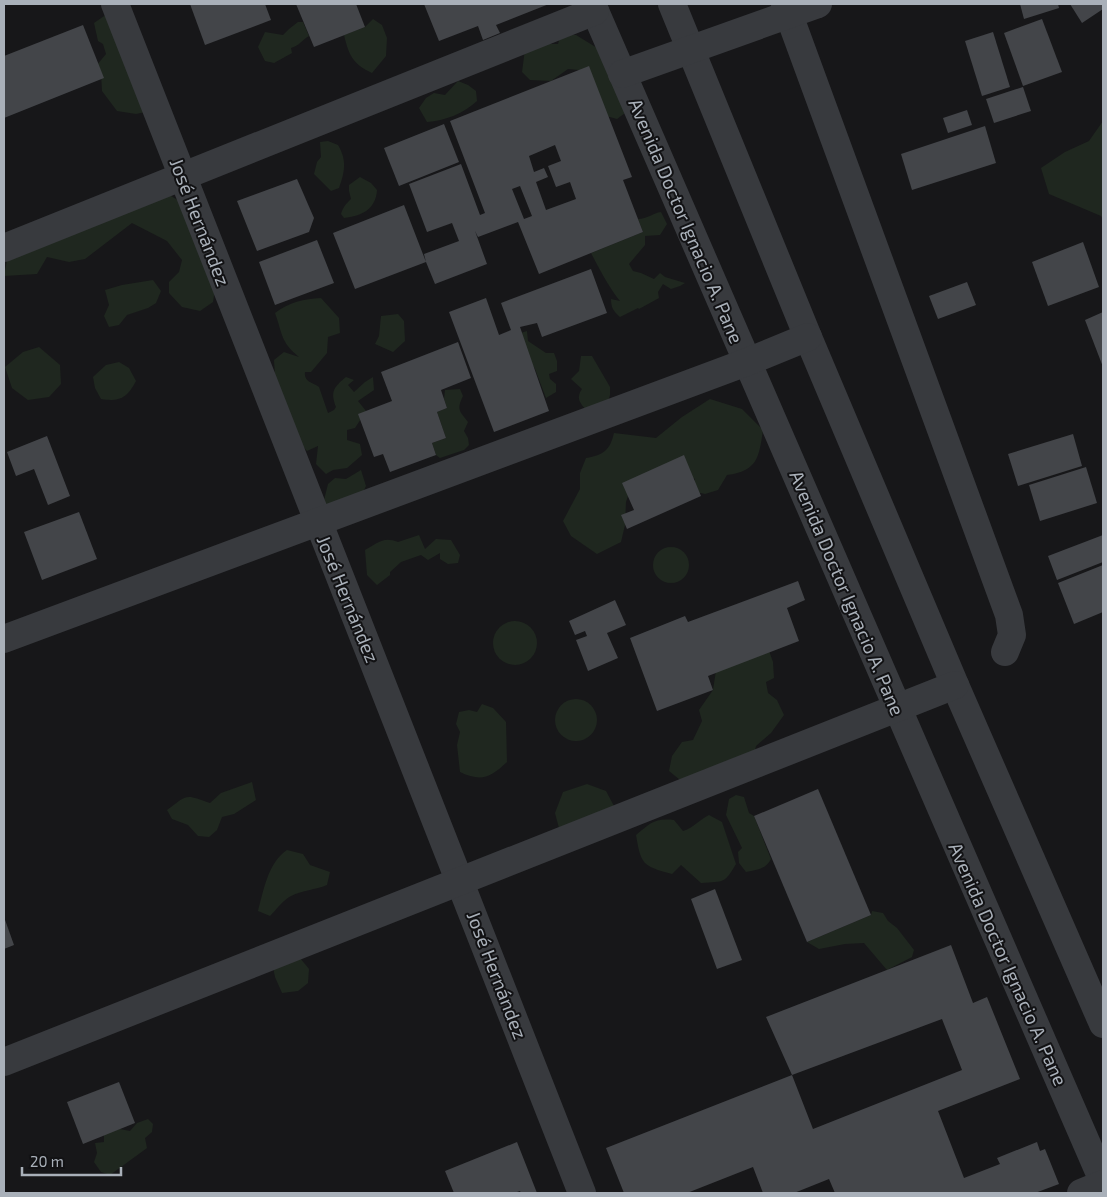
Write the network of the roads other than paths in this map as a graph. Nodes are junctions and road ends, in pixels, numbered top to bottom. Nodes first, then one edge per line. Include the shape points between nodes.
1 (115, 4) edge
2 (672, 4) edge
3 (818, 4) edge
4 (593, 7) edge
5 (787, 9) edge
6 (691, 49) junction
7 (622, 74) junction
8 (182, 176) junction
9 (4, 248) edge
10 (808, 337) junction
11 (747, 362) junction
12 (318, 522) junction
13 (4, 639) edge
14 (1005, 652) dead end
15 (955, 685) junction
16 (896, 708) junction
17 (460, 881) junction
18 (1103, 1024) edge
19 (4, 1062) edge
20 (1103, 1183) edge
21 (582, 1193) edge
22 (1082, 1193) edge

1 - 8 street, José Hernández
2 - 6 street
3 - 5 street
4 - 7 street, Avenida Doctor Ignacio A. Pane
4 - 8 street
5 - 6 street
5 - 14 street via 1009,615 1012,636
6 - 7 street
6 - 10 street
7 - 11 street, Avenida Doctor Ignacio A. Pane
8 - 9 street
8 - 12 street, José Hernández
10 - 11 street
10 - 15 street
11 - 12 street
11 - 16 street, Avenida Doctor Ignacio A. Pane
12 - 13 street
12 - 17 street, José Hernández
15 - 16 street
15 - 18 street
16 - 17 street
16 - 20 street, Avenida Doctor Ignacio A. Pane
17 - 19 street
17 - 21 street, José Hernández
20 - 22 street

